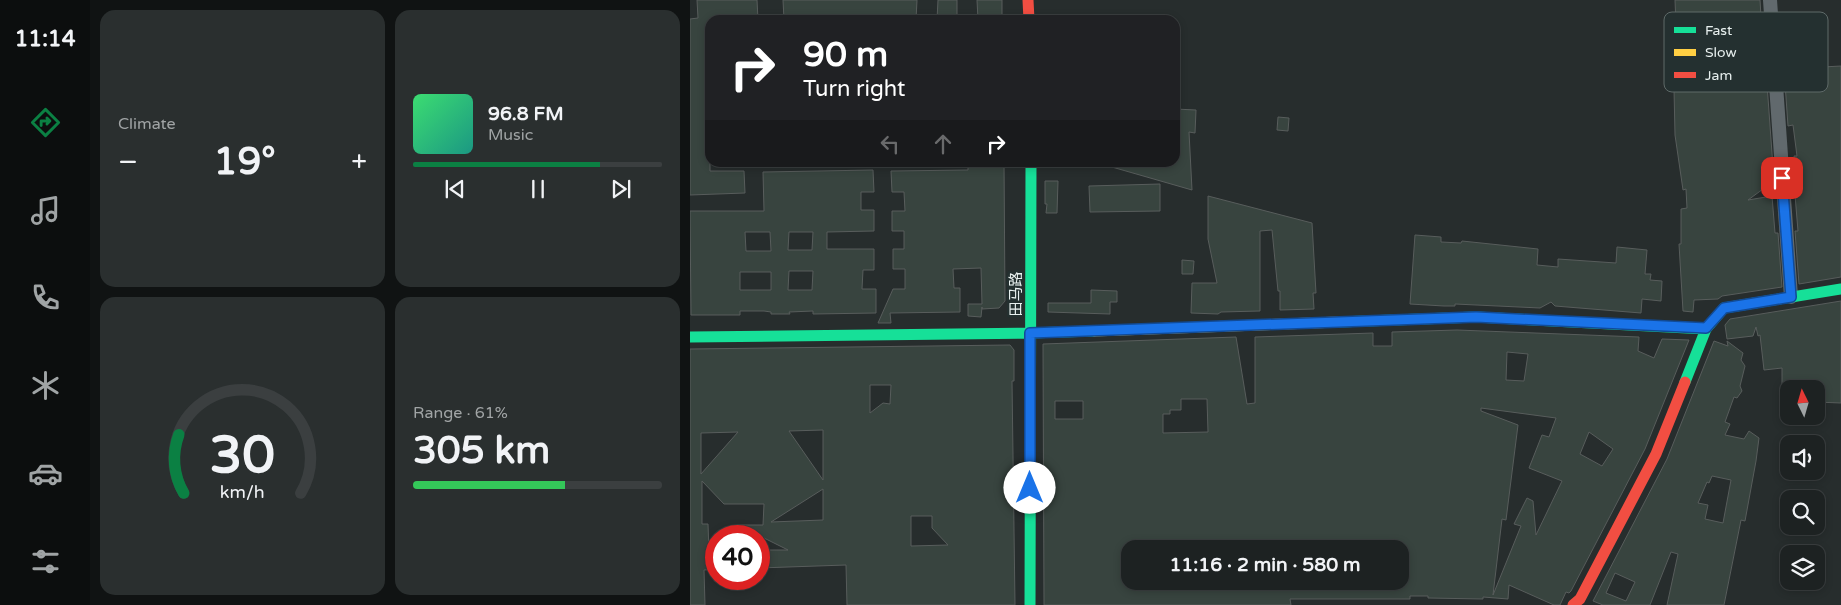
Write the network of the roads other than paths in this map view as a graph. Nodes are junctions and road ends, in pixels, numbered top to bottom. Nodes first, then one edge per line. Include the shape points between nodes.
1 (1028, 0) edge
2 (1029, 15) edge
3 (1777, 92) edge
4 (1031, 167) edge
5 (1841, 289) edge
6 (1791, 297) junction
7 (1706, 328) junction
8 (1030, 333) junction
9 (690, 338) edge
10 (1030, 605) edge
11 (1573, 605) edge

1 - 2 street
3 - 6 street
4 - 8 street, 田马路
5 - 6 street
6 - 7 street via 1724,308
7 - 8 street via 1476,317
7 - 11 street via 1656,454 1580,599
8 - 9 street
8 - 10 street, 田马路

